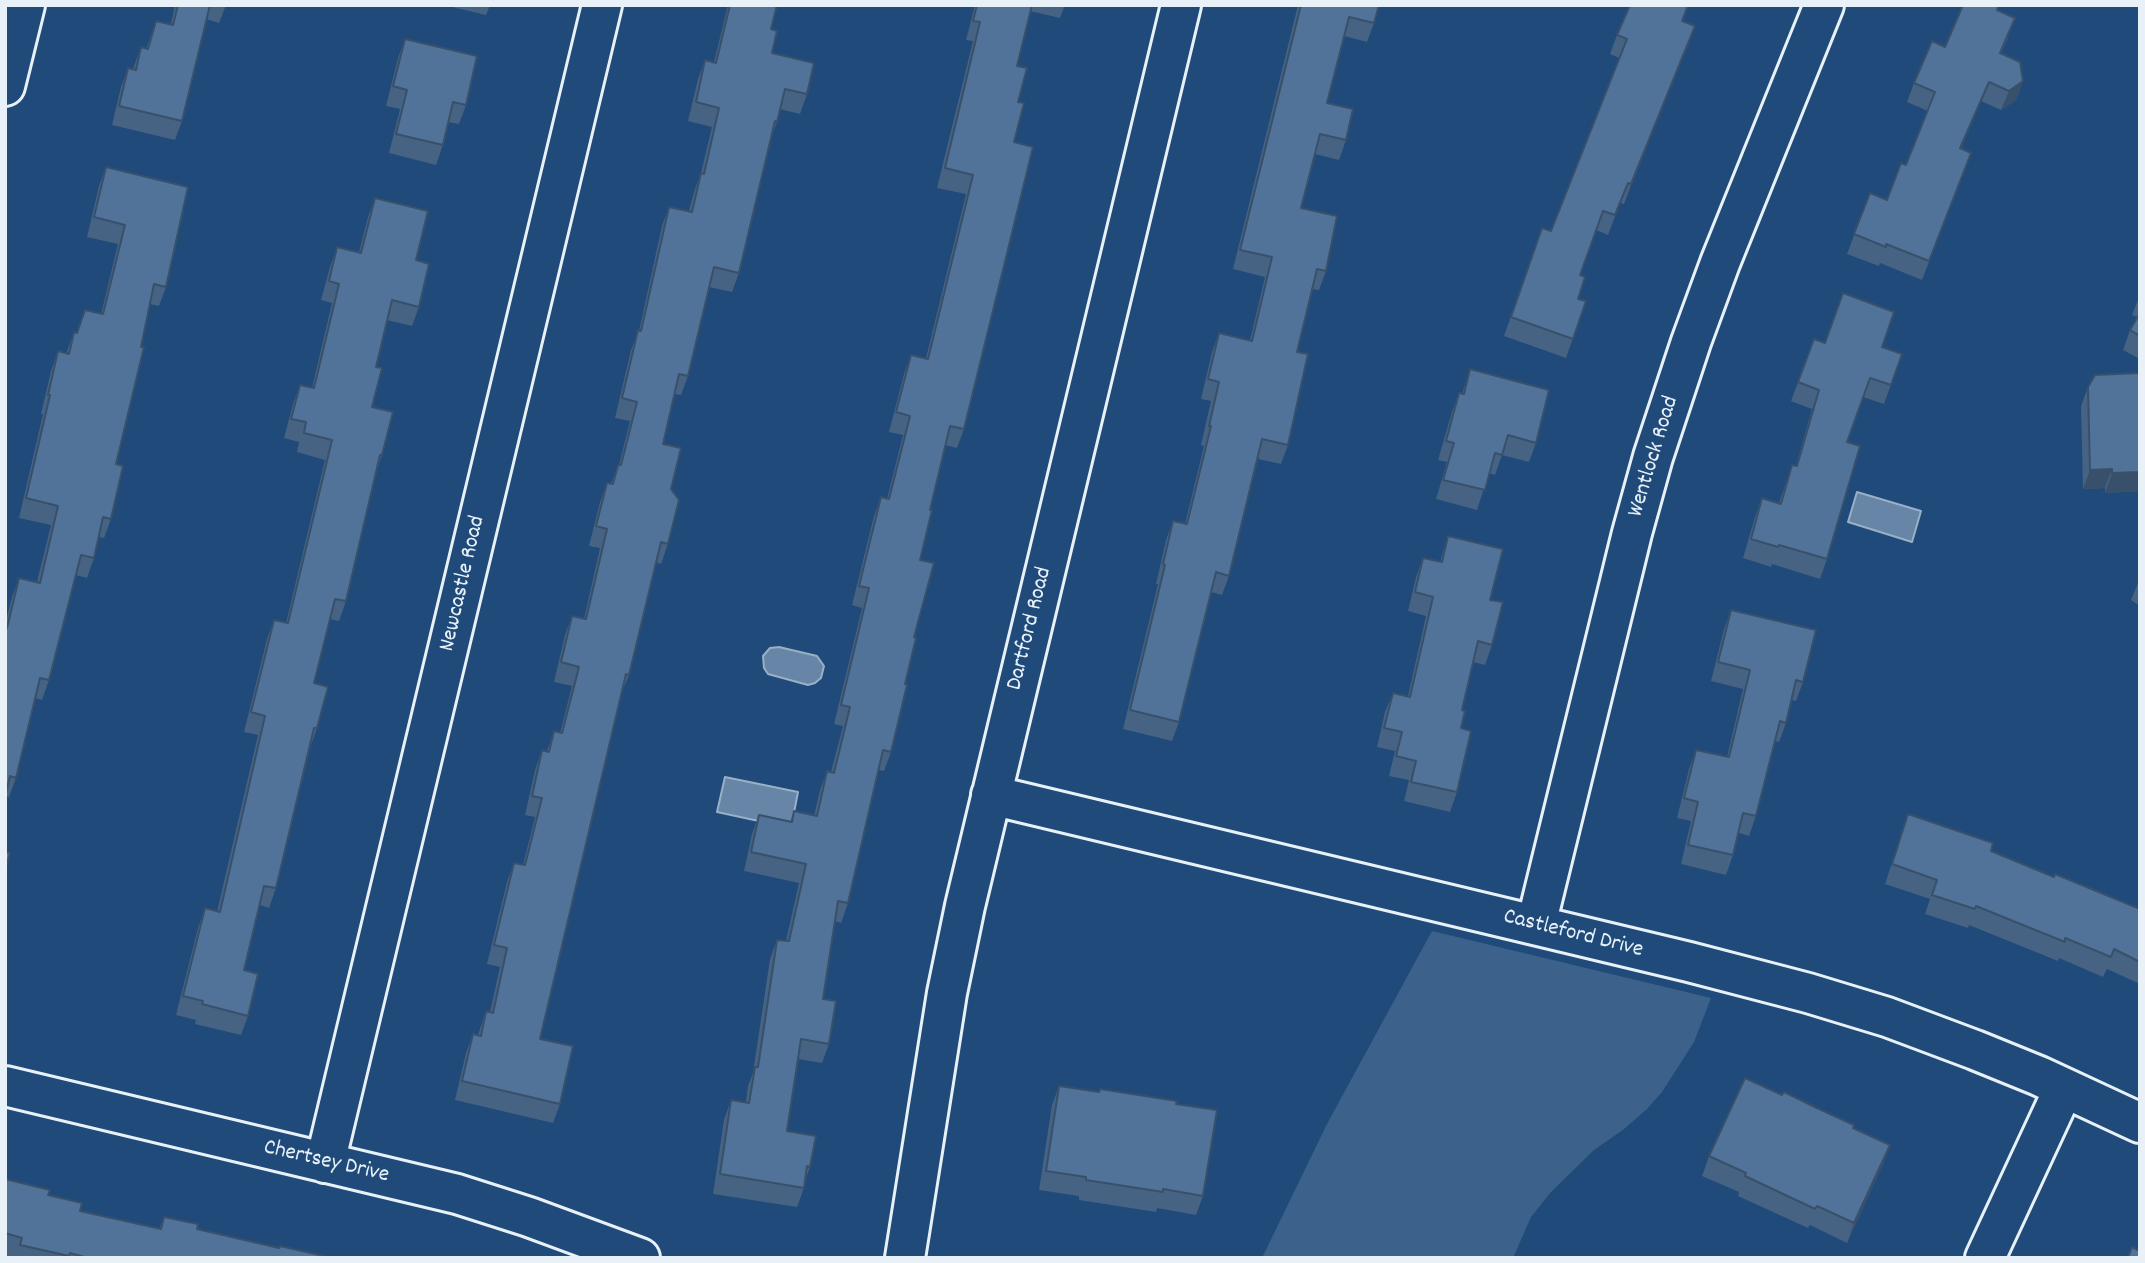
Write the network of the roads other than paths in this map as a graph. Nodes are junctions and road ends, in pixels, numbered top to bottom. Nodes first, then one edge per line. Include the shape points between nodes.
1 (25, 5) edge
2 (602, 5) edge
3 (1181, 5) edge
4 (1824, 5) edge
5 (5, 86) edge
6 (991, 795) junction
7 (1536, 925) junction
8 (5, 1086) edge
9 (2064, 1088) junction
10 (2140, 1123) edge
11 (325, 1163) junction
12 (640, 1258) edge
13 (905, 1258) edge
14 (1985, 1258) edge

1 - 5 street
2 - 11 street, Newcastle Road
3 - 6 street, Dartford Road
4 - 7 street, Wentlock Road via 1720,263 1653,457
6 - 7 street, Castleford Drive
6 - 13 street, Dartford Road via 949,984
7 - 9 street, Castleford Drive via 1860,1009 1975,1049
8 - 11 street, Chertsey Drive
9 - 10 street, Castleford Drive
9 - 14 street
11 - 12 street, Chertsey Drive via 482,1202

